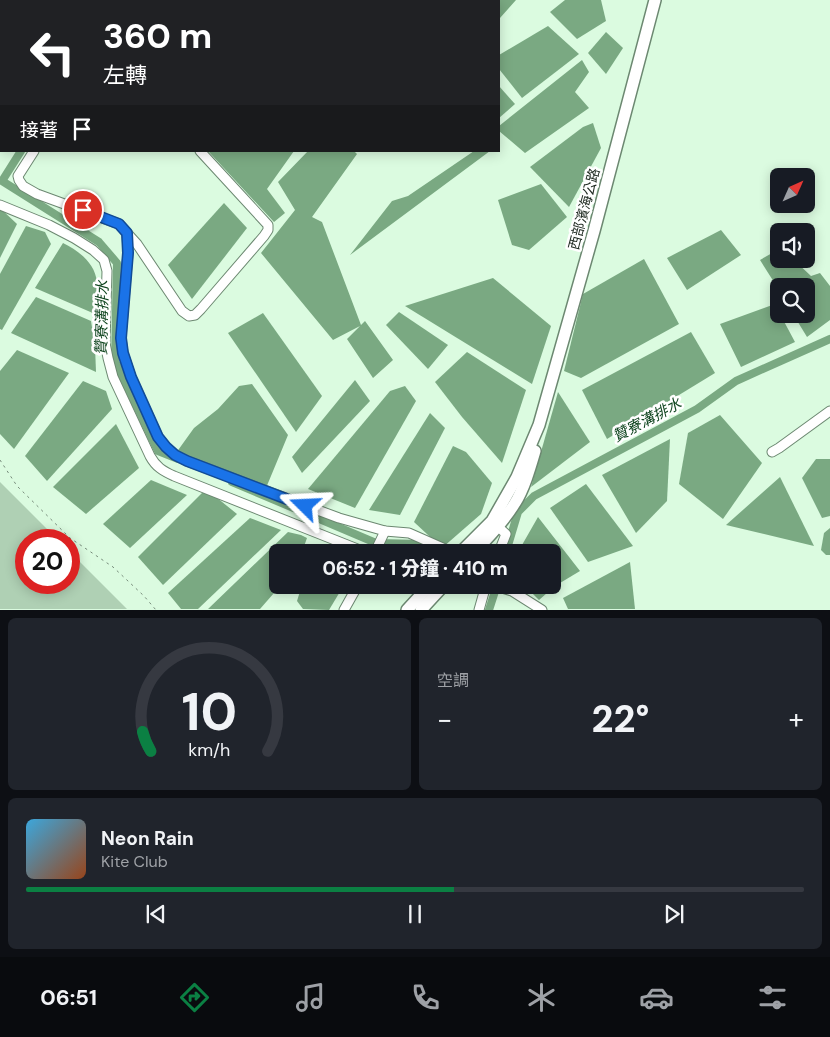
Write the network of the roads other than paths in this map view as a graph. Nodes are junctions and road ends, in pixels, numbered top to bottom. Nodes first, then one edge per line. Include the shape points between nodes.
1 (655, 0) edge
2 (33, 152) edge
3 (201, 152) edge
4 (0, 205) edge
5 (127, 233) junction
6 (830, 410) edge
7 (772, 452) dead end
8 (495, 524) junction
9 (383, 535) junction
10 (345, 544) edge
11 (379, 544) edge
12 (434, 544) edge
13 (471, 544) edge
14 (480, 544) edge
15 (502, 544) edge
16 (353, 594) edge
17 (422, 594) edge
18 (436, 594) edge
19 (483, 594) edge
20 (515, 594) edge
21 (344, 610) edge
22 (407, 610) edge
23 (421, 610) edge
24 (478, 610) edge
25 (542, 610) edge

1 - 8 main road, 西部濱海公路 via 539,425 517,477 498,509
2 - 5 street via 18,176 23,186 119,224
3 - 5 street via 268,225 268,230 195,315 182,311
4 - 10 street via 74,238 104,260 107,271 105,343 108,358 113,377 155,465 174,476
5 - 9 street via 123,353 158,437 166,447 187,461
6 - 7 street
8 - 13 main road, 西部濱海公路
8 - 14 main road, 西部濱海公路
8 - 15 street via 506,534
9 - 11 street
9 - 12 street via 409,533
16 - 21 street
17 - 22 main road
18 - 23 main road
19 - 24 street
20 - 25 street

